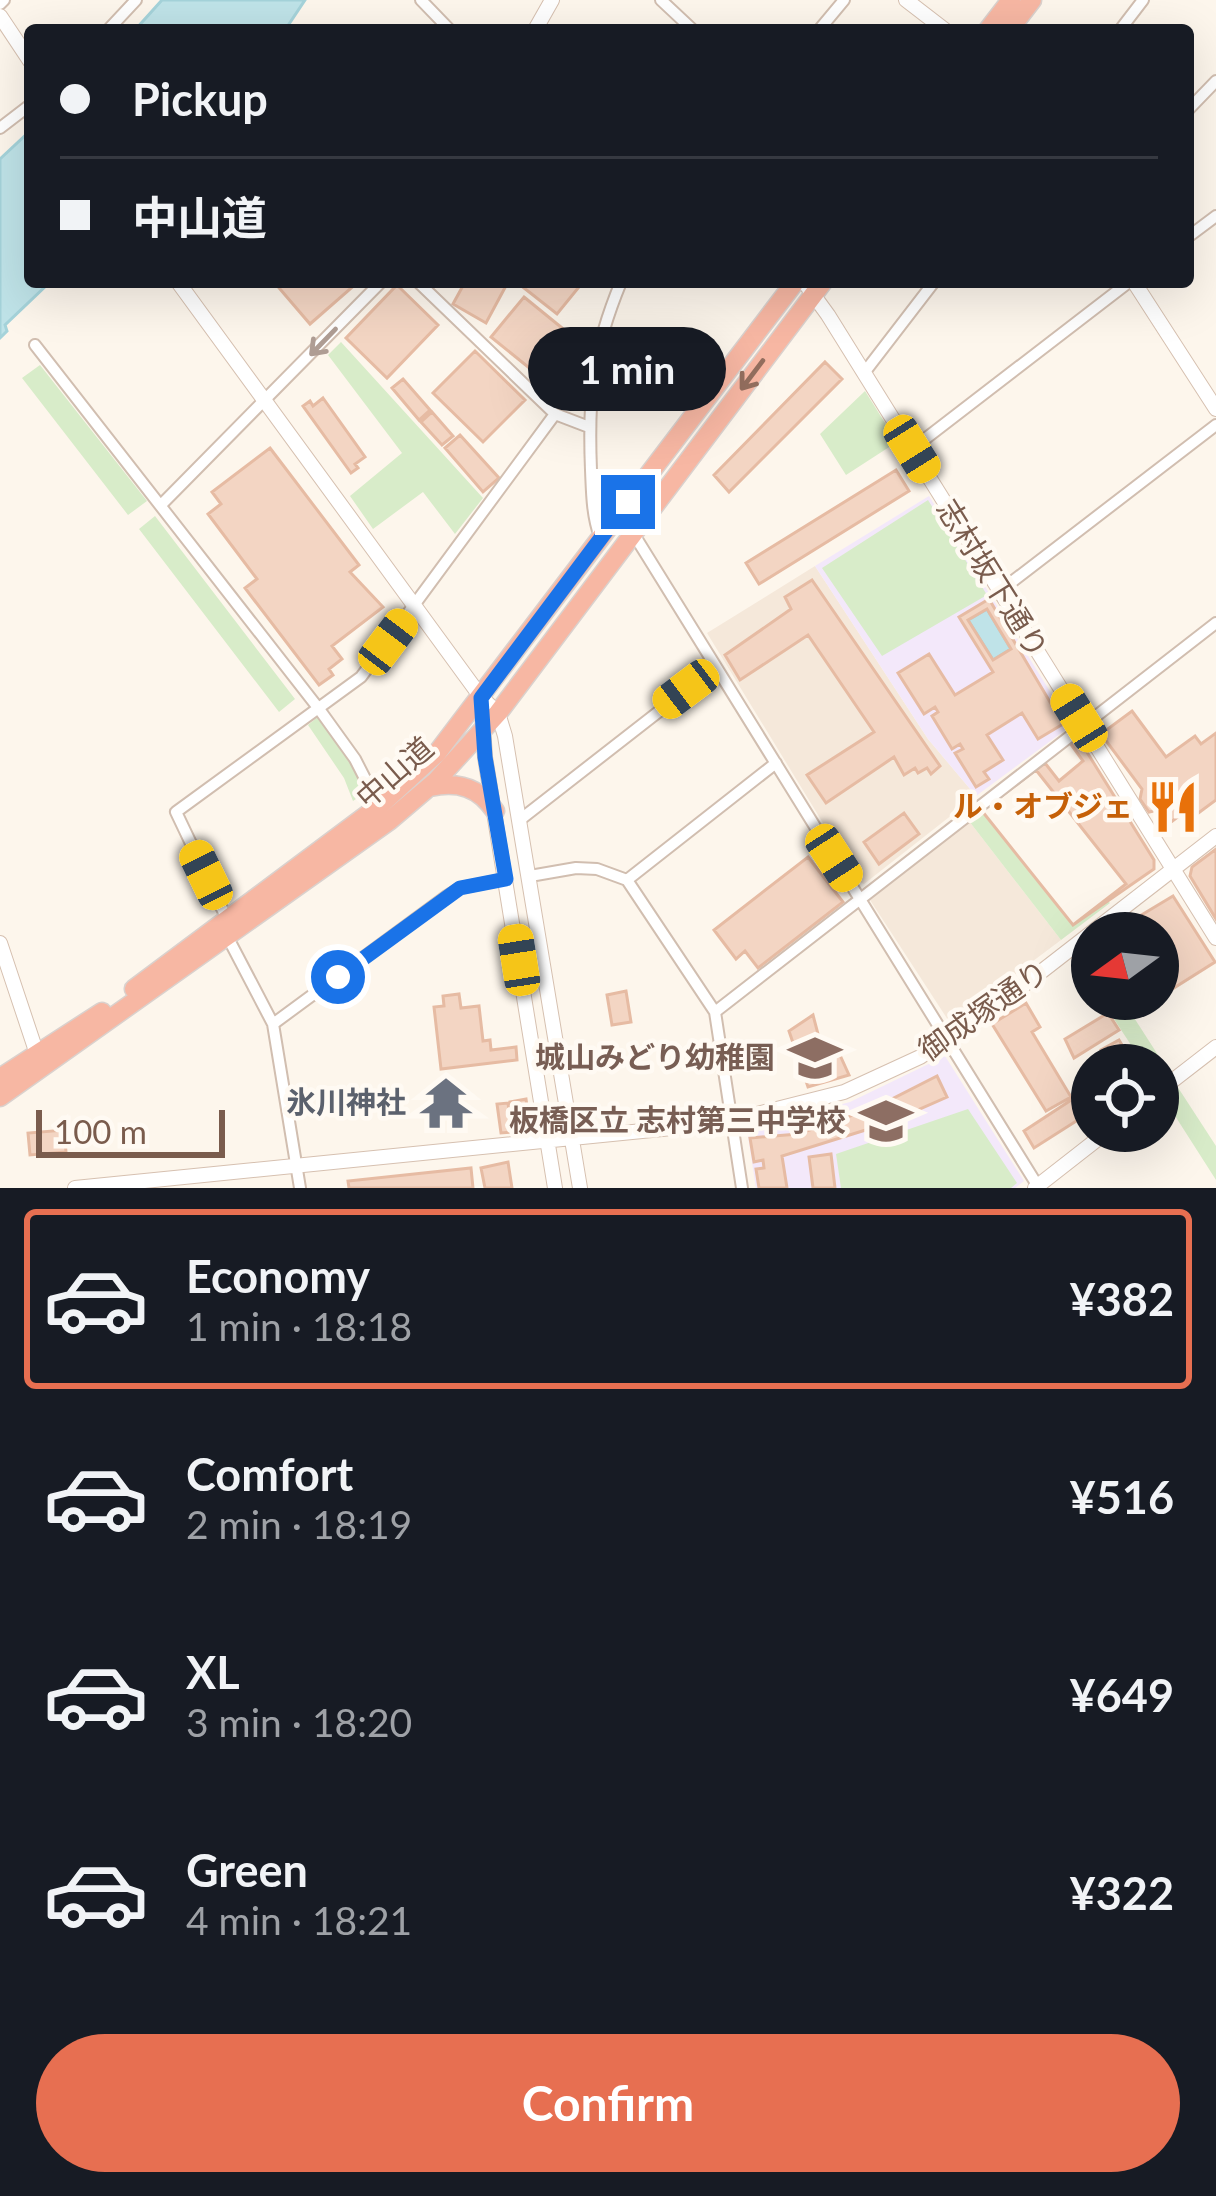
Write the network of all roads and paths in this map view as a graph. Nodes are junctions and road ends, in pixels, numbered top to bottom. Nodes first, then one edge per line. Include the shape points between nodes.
1 (136, 0) edge
2 (421, 0) edge
3 (661, 0) edge
4 (844, 0) edge
5 (906, 0) edge
6 (1011, 0) edge
7 (1143, 0) edge
8 (0, 16) edge
9 (114, 24) edge
10 (444, 24) edge
11 (687, 24) edge
12 (824, 24) edge
13 (937, 24) edge
14 (993, 24) edge
15 (1125, 24) edge
16 (24, 52) edge
17 (1216, 81) edge
18 (1194, 104) edge
19 (24, 110) edge
20 (0, 128) edge
21 (182, 288) edge
22 (375, 288) edge
23 (424, 288) edge
24 (619, 288) edge
25 (807, 288) edge
26 (807, 288) edge
27 (811, 288) edge
28 (929, 288) edge
29 (1123, 288) edge
30 (1135, 288) edge
31 (34, 345) dead end
32 (864, 373) junction
33 (264, 401) junction
34 (1216, 409) edge
35 (555, 414) junction
36 (1216, 425) edge
37 (590, 427) junction
38 (912, 449) junction
39 (161, 505) junction
40 (633, 533) junction
41 (601, 539) junction
42 (1000, 591) junction
43 (414, 607) junction
44 (1216, 623) edge
45 (716, 667) junction
46 (481, 698) junction
47 (319, 709) junction
48 (498, 712) junction
49 (1083, 725) junction
50 (482, 732) junction
51 (776, 763) junction
52 (430, 788) junction
53 (379, 806) junction
54 (495, 811) junction
55 (521, 819) junction
56 (1216, 836) edge
57 (1173, 870) junction
58 (530, 876) junction
59 (506, 879) junction
60 (627, 880) junction
61 (859, 899) junction
62 (227, 928) junction
63 (1216, 938) edge
64 (0, 943) edge
65 (715, 1012) junction
66 (273, 1024) junction
67 (947, 1040) junction
68 (1216, 1047) edge
69 (37, 1054) junction
70 (1179, 1076) edge
71 (0, 1078) edge
72 (0, 1097) edge
73 (732, 1121) junction
74 (573, 1138) junction
75 (548, 1141) junction
76 (1081, 1152) edge
77 (296, 1165) junction
78 (1037, 1187) edge
79 (75, 1188) edge
80 (300, 1188) edge
81 (555, 1188) edge
82 (580, 1188) edge
83 (742, 1188) edge

1 - 9 street
2 - 10 street
3 - 11 street
4 - 12 street
5 - 13 street
6 - 14 highway
7 - 15 street
8 - 16 street
17 - 18 street
19 - 20 street
21 - 33 street
22 -> 33 street
23 - 35 street
24 - 37 street via 595,352
25 -> 40 highway, 中山道
26 - 41 highway, 中山道
27 - 32 street, 志村坂下通り
28 - 32 street
29 - 38 street
30 - 34 street
31 - 39 street
32 - 38 street, 志村坂下通り
33 - 39 street
33 - 43 street
35 - 37 street
35 - 43 street
36 - 42 street
37 - 41 street
38 - 42 street, 志村坂下通り
39 - 47 street
40 - 45 street
40 - 48 highway, 中山道
41 - 46 highway, 中山道
42 - 49 street, 志村坂下通り
43 - 46 street
43 - 47 street via 362,676
44 - 49 street
45 - 51 street
45 - 55 street
46 - 48 street
46 - 50 street
46 - 53 highway, 中山道
47 - 53 street
47 - 62 street via 176,812
48 - 50 highway, 中山道
48 - 55 street
49 - 57 street, 志村坂下通り
49 - 61 street
50 - 52 highway, 中山道
50 - 54 street
51 - 60 street
51 - 61 street
52 - 54 highway via 466,786
52 - 62 highway, 中山道
53 - 62 highway, 中山道
54 - 59 street
55 - 58 street
56 - 57 street, 御成塚通り
57 - 63 street, 志村坂下通り
57 - 67 street, 御成塚通り
58 - 60 street via 576,868
58 - 74 street
59 - 66 street via 447,896
59 - 75 street
60 - 65 street
61 - 65 street
61 - 67 street
62 - 66 street
62 - 69 highway, 中山道
62 - 72 highway, 中山道
64 - 69 street
65 - 73 street
66 - 77 street
67 - 73 street, 御成塚通り via 844,1092
67 - 78 street
68 - 70 street
69 - 71 highway, 中山道
73 - 74 street, 御成塚通り
73 - 83 street
74 - 75 street, 御成塚通り
74 - 82 street
75 - 77 street, 御成塚通り
75 - 81 street
76 - 78 street
77 - 79 street, 御成塚通り
77 - 80 street

